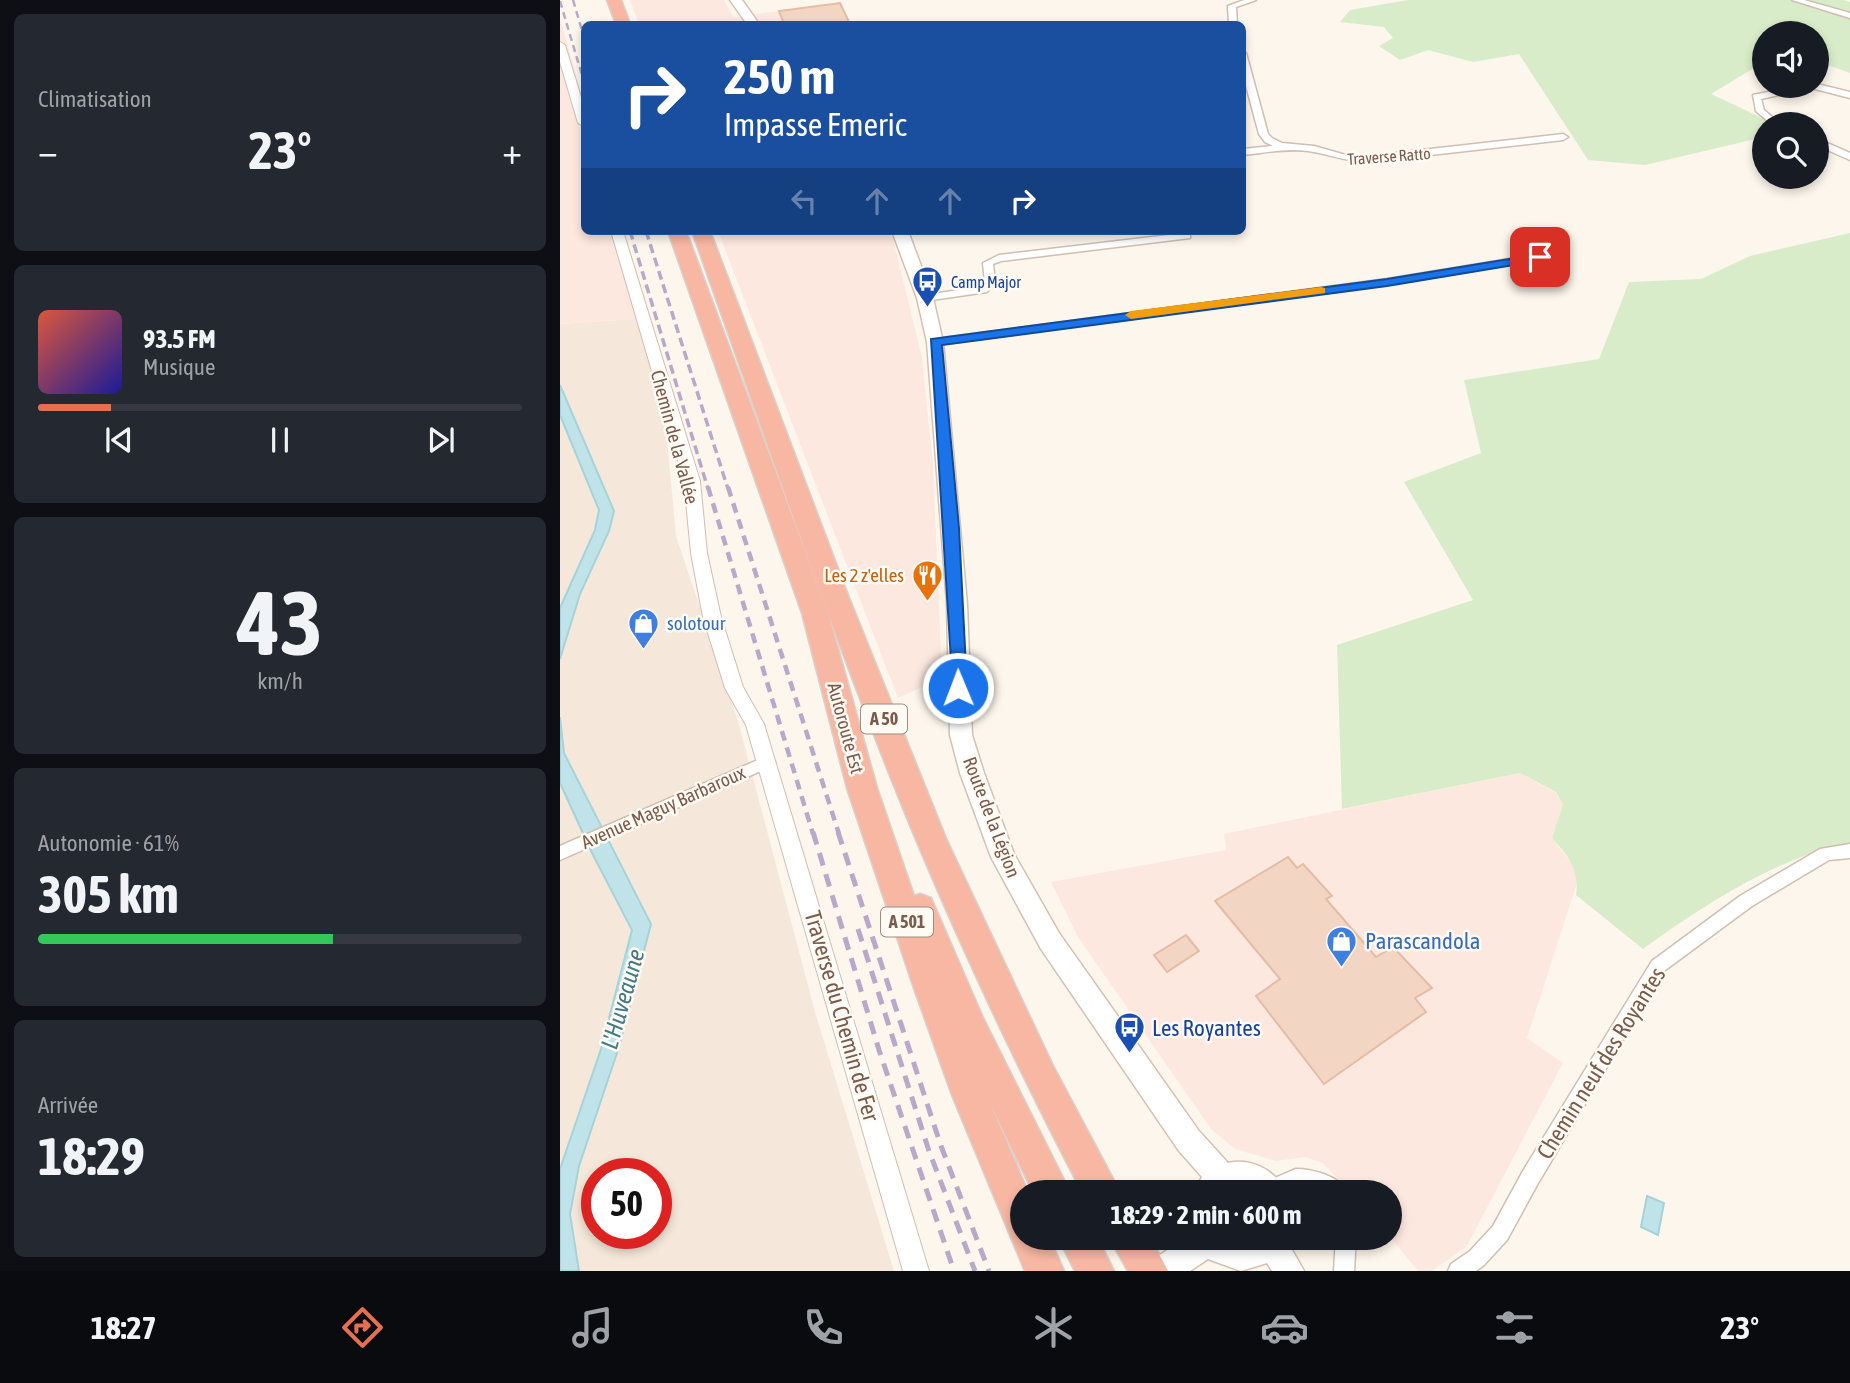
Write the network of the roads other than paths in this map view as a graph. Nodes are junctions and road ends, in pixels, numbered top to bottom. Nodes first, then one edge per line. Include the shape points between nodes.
1 (614, 0) edge
2 (736, 0) edge
3 (1252, 0) edge
4 (1796, 0) edge
5 (1850, 16) edge
6 (622, 21) edge
7 (751, 21) edge
8 (1233, 21) edge
9 (560, 45) edge
10 (1246, 68) edge
11 (1829, 90) edge
12 (1850, 95) edge
13 (581, 113) edge
14 (1563, 137) dead end
15 (1829, 147) edge
16 (1289, 148) junction
17 (1246, 152) edge
18 (1850, 157) edge
19 (618, 235) edge
20 (678, 235) edge
21 (702, 235) edge
22 (901, 235) edge
23 (1186, 236) dead end
24 (1540, 257) dead end
25 (925, 298) junction
26 (935, 342) junction
27 (815, 613) junction
28 (767, 761) junction
29 (1850, 851) edge
30 (560, 853) edge
31 (1046, 1180) edge
32 (1095, 1180) edge
33 (1212, 1180) edge
34 (1231, 1180) edge
35 (1254, 1180) edge
36 (1287, 1180) edge
37 (1316, 1180) edge
38 (1010, 1193) edge
39 (1035, 1250) edge
40 (1084, 1250) edge
41 (1169, 1250) edge
42 (1222, 1250) edge
43 (1261, 1250) edge
44 (1278, 1250) edge
45 (1346, 1250) edge
46 (1144, 1257) edge
47 (916, 1271) edge
48 (1045, 1271) edge
49 (1095, 1271) edge
50 (1289, 1271) edge
51 (1345, 1271) edge
52 (1458, 1271) edge

1 - 6 highway
2 - 7 main road
3 - 8 street via 1232,6
4 - 5 street
9 - 13 street
10 - 16 street, Traverse Ratto via 1264,134 1272,143
11 - 12 street
14 - 16 street, Traverse Ratto via 1368,159 1342,160 1311,149
15 - 18 street
16 - 17 street
19 - 28 street, Chemin de la Vallée via 692,481 712,617 734,688 755,724
20 - 27 highway, Autoroute Est / A 50
21 - 32 highway, Autoroute Est / A 50 via 955,898 1051,1103
22 - 25 main road, Route de la Légion
23 - 25 street via 999,258 988,263 990,283 984,290
24 - 26 street
25 - 26 main road, Route de la Légion
26 - 33 main road, Route de la Légion via 956,592 961,735 972,773 1003,857 1050,941
27 - 31 highway, A 50 via 927,927 970,1027
27 - 38 highway, Autoroute Est / A 501 via 862,788 969,1095
28 - 30 street, Avenue Maguy Barbaroux
28 - 47 street, Traverse du Chemin de Fer
29 - 52 street, Chemin neuf des Royantes via 1826,854 1746,901 1658,966 1500,1233
34 - 35 main road via 1247,1175
36 - 37 street
39 - 48 highway
40 - 49 highway
41 - 46 main road
42 - 43 main road via 1242,1256
44 - 50 main road
45 - 51 street

